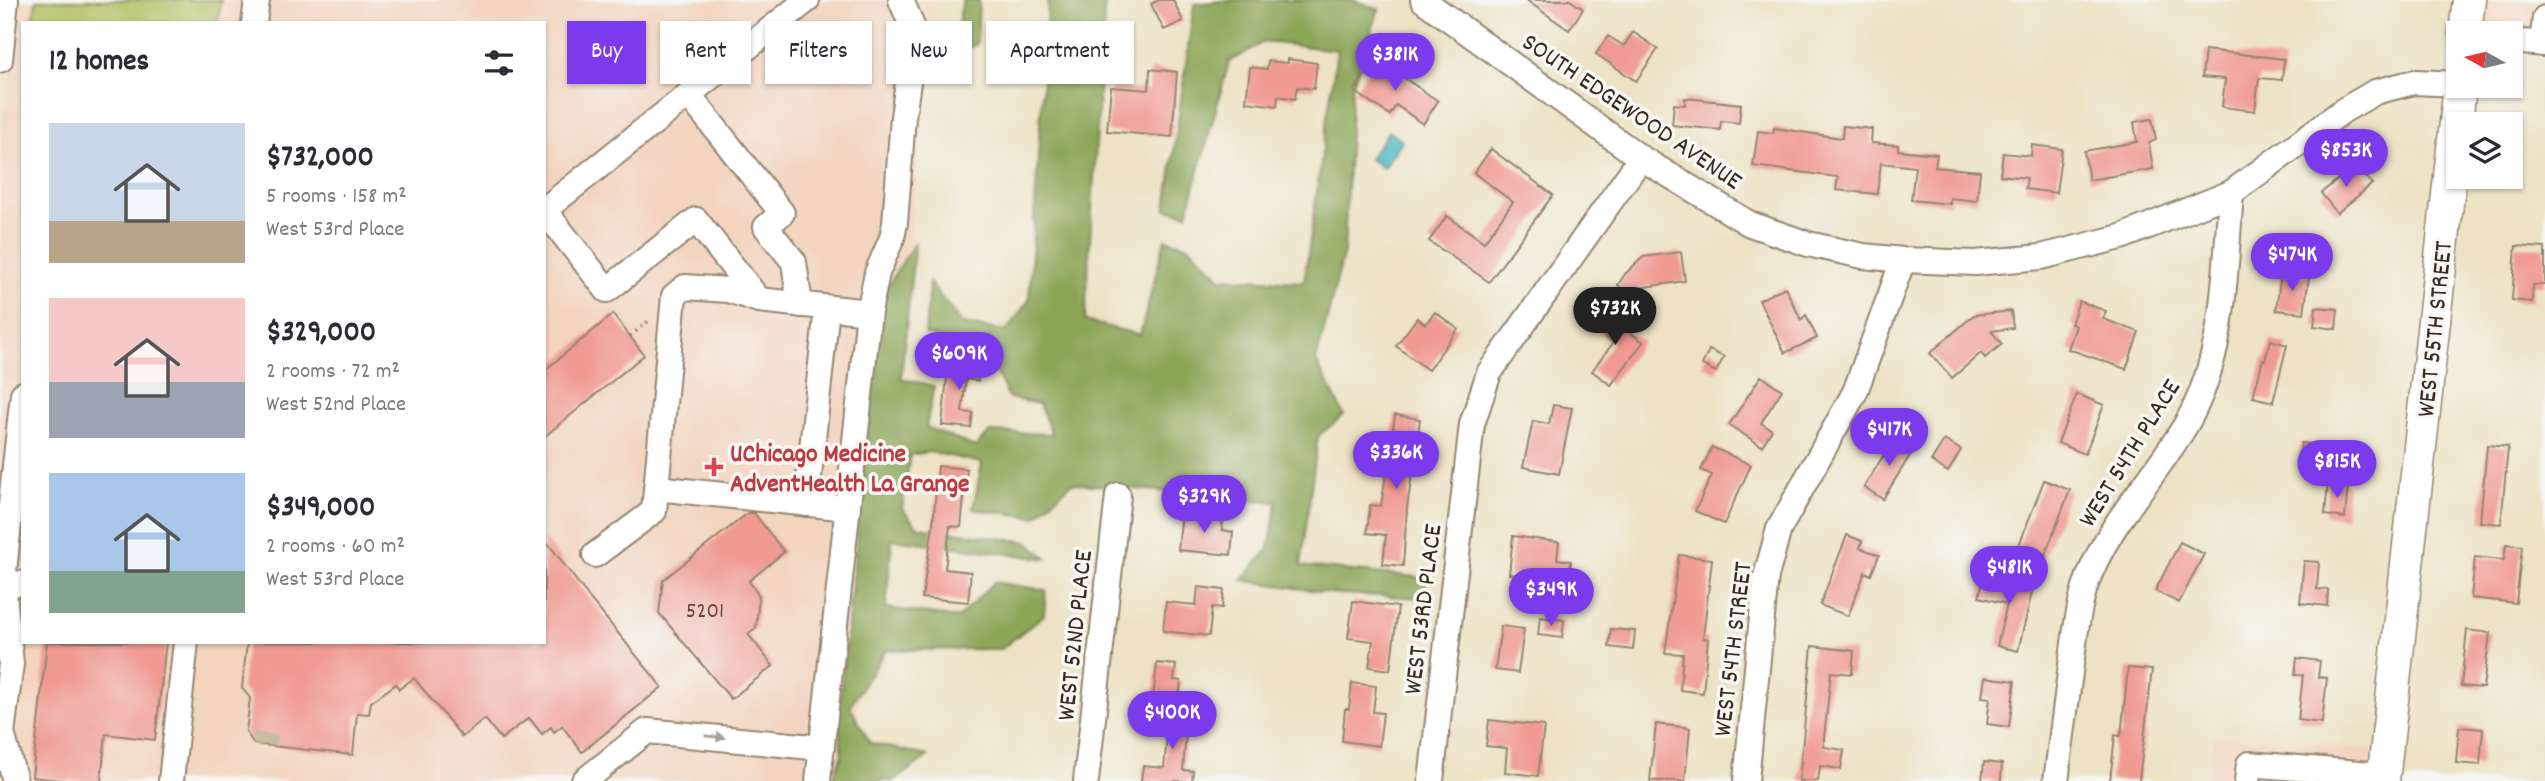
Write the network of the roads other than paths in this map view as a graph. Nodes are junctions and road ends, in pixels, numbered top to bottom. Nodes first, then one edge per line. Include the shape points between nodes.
1 (6, 0) edge
2 (257, 0) edge
3 (807, 0) edge
4 (901, 0) edge
5 (1423, 0) edge
6 (2469, 0) edge
7 (2545, 18) edge
8 (254, 21) edge
9 (2466, 21) edge
10 (2524, 42) edge
11 (2544, 44) edge
12 (0, 60) edge
13 (2446, 84) edge
14 (689, 95) junction
15 (2458, 98) edge
16 (1641, 158) junction
17 (2231, 193) junction
18 (546, 208) edge
19 (546, 213) edge
20 (1903, 260) junction
21 (760, 300) junction
22 (800, 305) junction
23 (827, 308) junction
24 (869, 312) junction
25 (21, 434) edge
26 (19, 475) edge
27 (656, 488) junction
28 (1118, 495) dead end
29 (806, 504) junction
30 (848, 508) junction
31 (595, 555) dead end
32 (13, 583) edge
33 (186, 644) edge
34 (822, 748) junction
35 (2248, 772) edge
36 (2383, 778) edge
37 (15, 781) edge
38 (171, 781) edge
39 (584, 781) edge
40 (818, 781) edge
41 (1086, 781) edge
42 (1431, 781) edge
43 (1746, 781) edge
44 (2056, 781) edge

1 - 12 street
2 - 8 street
3 - 14 street
4 - 24 street via 912,26 913,47 895,223
5 - 16 street, SOUTH EDGEWOOD AVENUE
6 - 9 main road
7 - 11 street
10 - 11 street
13 - 17 street, SOUTH EDGEWOOD AVENUE via 2414,82 2375,92
14 - 18 street
14 - 22 street via 782,213 766,227 794,262
15 - 36 main road, WEST 55TH STREET
16 - 20 street, SOUTH EDGEWOOD AVENUE via 1750,224 1808,244
16 - 42 street, WEST 53RD PLACE via 1489,373 1472,424
17 - 20 street, SOUTH EDGEWOOD AVENUE via 2121,237 2041,257 1975,263
17 - 44 street, WEST 54TH PLACE via 2222,311 2205,384 2188,421 2117,523 2085,587
19 - 21 street via 607,290 696,220
20 - 43 street, WEST 54TH STREET via 1855,392 1779,529 1766,576
21 - 22 street
21 - 27 street via 728,290 685,287 674,296
22 - 23 street
23 - 24 street
23 - 29 street
24 - 30 street
25 - 26 street
26 - 32 street
27 - 29 street
27 - 31 street via 654,511
28 - 41 street, WEST 52ND PLACE
29 - 30 street
30 - 34 street
32 - 37 street via 11,664 2,733
33 - 38 street
39 -> 34 street via 648,731
34 - 40 street
35 - 36 street

